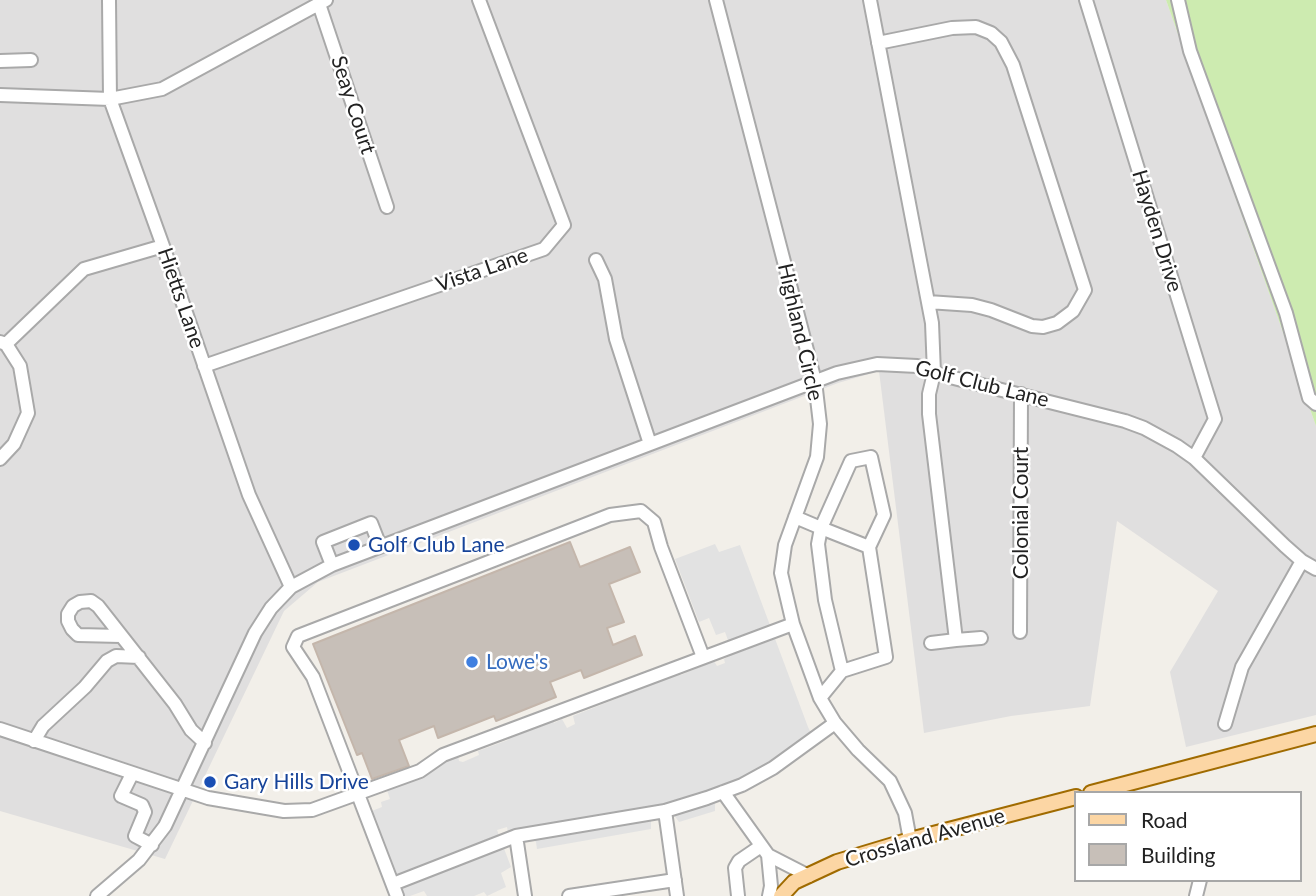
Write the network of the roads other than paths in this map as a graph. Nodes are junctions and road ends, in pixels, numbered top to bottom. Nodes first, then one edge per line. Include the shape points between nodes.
1 (109, 0) edge
2 (479, 0) edge
3 (716, 0) edge
4 (870, 0) edge
5 (1086, 0) edge
6 (1178, 0) edge
7 (323, 2) edge
8 (878, 43) junction
9 (31, 60) dead end
10 (0, 61) edge
11 (0, 95) edge
12 (110, 99) junction
13 (387, 207) dead end
14 (163, 246) junction
15 (596, 260) dead end
16 (928, 302) junction
17 (3, 343) edge
18 (204, 366) junction
19 (934, 373) junction
20 (815, 381) junction
21 (1021, 394) junction
22 (1316, 404) edge
23 (650, 444) junction
24 (1194, 458) junction
25 (0, 459) edge
26 (795, 517) junction
27 (821, 528) junction
28 (380, 546) junction
29 (869, 547) junction
30 (1302, 561) junction
31 (332, 565) junction
32 (1316, 569) edge
33 (291, 587) junction
34 (793, 624) junction
35 (1020, 632) dead end
36 (121, 636) dead end
37 (981, 638) dead end
38 (956, 640) junction
39 (931, 643) dead end
40 (139, 657) junction
41 (703, 657) junction
42 (842, 671) junction
43 (820, 698) junction
44 (835, 723) junction
45 (1225, 724) dead end
46 (0, 729) edge
47 (1316, 733) edge
48 (34, 741) junction
49 (205, 743) junction
50 (132, 774) junction
51 (182, 790) junction
52 (1098, 791) edge
53 (723, 792) junction
54 (358, 794) junction
55 (1074, 798) edge
56 (665, 811) junction
57 (516, 836) junction
58 (911, 840) junction
59 (152, 845) junction
60 (764, 850) junction
61 (809, 876) junction
62 (675, 880) junction
63 (657, 889) edge
64 (395, 890) edge
65 (97, 896) edge
66 (525, 896) edge
67 (569, 896) edge
68 (677, 896) edge
69 (738, 896) edge
70 (769, 896) edge
71 (781, 896) edge

1 - 12 street, Hietts Lane
2 - 18 street, Vista Lane via 564,225 544,249
3 - 20 street, Highland Circle
4 - 8 street
5 - 24 street, Hayden Drive via 1214,419
6 - 22 street via 1190,51 1286,313 1309,398
7 - 12 street via 162,89
7 - 13 street, Seay Court
8 - 16 street
8 - 16 street via 976,27 1001,42 1013,65 1084,290 1073,311 1043,327 972,305
9 - 10 street
11 - 12 street
12 - 14 street, Hietts Lane
14 - 17 street via 84,269
14 - 18 street, Hietts Lane
15 - 23 street
16 - 19 street
17 - 25 street via 19,366 28,414 14,444
18 - 33 street, Hietts Lane via 249,495
19 - 20 street, Golf Club Lane via 917,366 877,364
19 - 21 street, Golf Club Lane
19 - 38 street via 929,414
20 - 23 street, Golf Club Lane
20 - 26 street, Highland Circle via 820,424 817,457
21 - 24 street, Golf Club Lane via 1125,421
21 - 35 street, Colonial Court
23 - 28 street, Golf Club Lane
24 - 30 street, Golf Club Lane
26 - 27 street
26 - 34 street, Highland Circle via 781,573
27 - 29 street
27 - 29 street via 850,461 871,457 884,515
27 - 42 street via 818,544 825,600
28 - 31 street, Golf Club Lane
28 - 31 street via 371,523 323,542
29 - 42 street via 886,657
30 - 32 street, Golf Club Lane
30 - 45 street via 1242,667
31 - 33 street, Golf Club Lane
33 - 49 street, Golf Club Lane via 255,634
34 - 41 street
34 - 43 street, Highland Circle
36 - 40 street
37 - 38 street
38 - 39 street
40 - 48 street via 116,656 107,661
40 - 49 street
41 - 54 street via 443,755 421,771
41 - 54 street via 654,522 641,512 610,515 298,636 293,647 313,677
42 - 43 street
43 - 44 street, Highland Circle
44 - 53 street via 773,768
44 - 58 street, Highland Circle via 890,781
46 - 48 street
47 - 52 main road
48 - 50 street
49 - 51 street, Golf Club Lane
50 - 51 street
50 - 59 street via 121,796 142,805 145,812 135,835
51 - 54 street via 284,811 312,810
51 - 59 street, Golf Club Lane
53 - 56 street
53 - 60 street
54 - 64 street
55 - 58 main road, Crossland Avenue
56 - 57 street
56 - 62 street
57 - 64 street
57 - 66 street
58 - 61 main road, Crossland Avenue via 837,862
59 - 65 street, Golf Club Lane
60 - 61 street
60 - 69 street via 739,861 735,868
60 - 70 street
61 - 71 main road, Crossland Avenue
62 - 63 street
62 - 68 street
63 - 67 street

